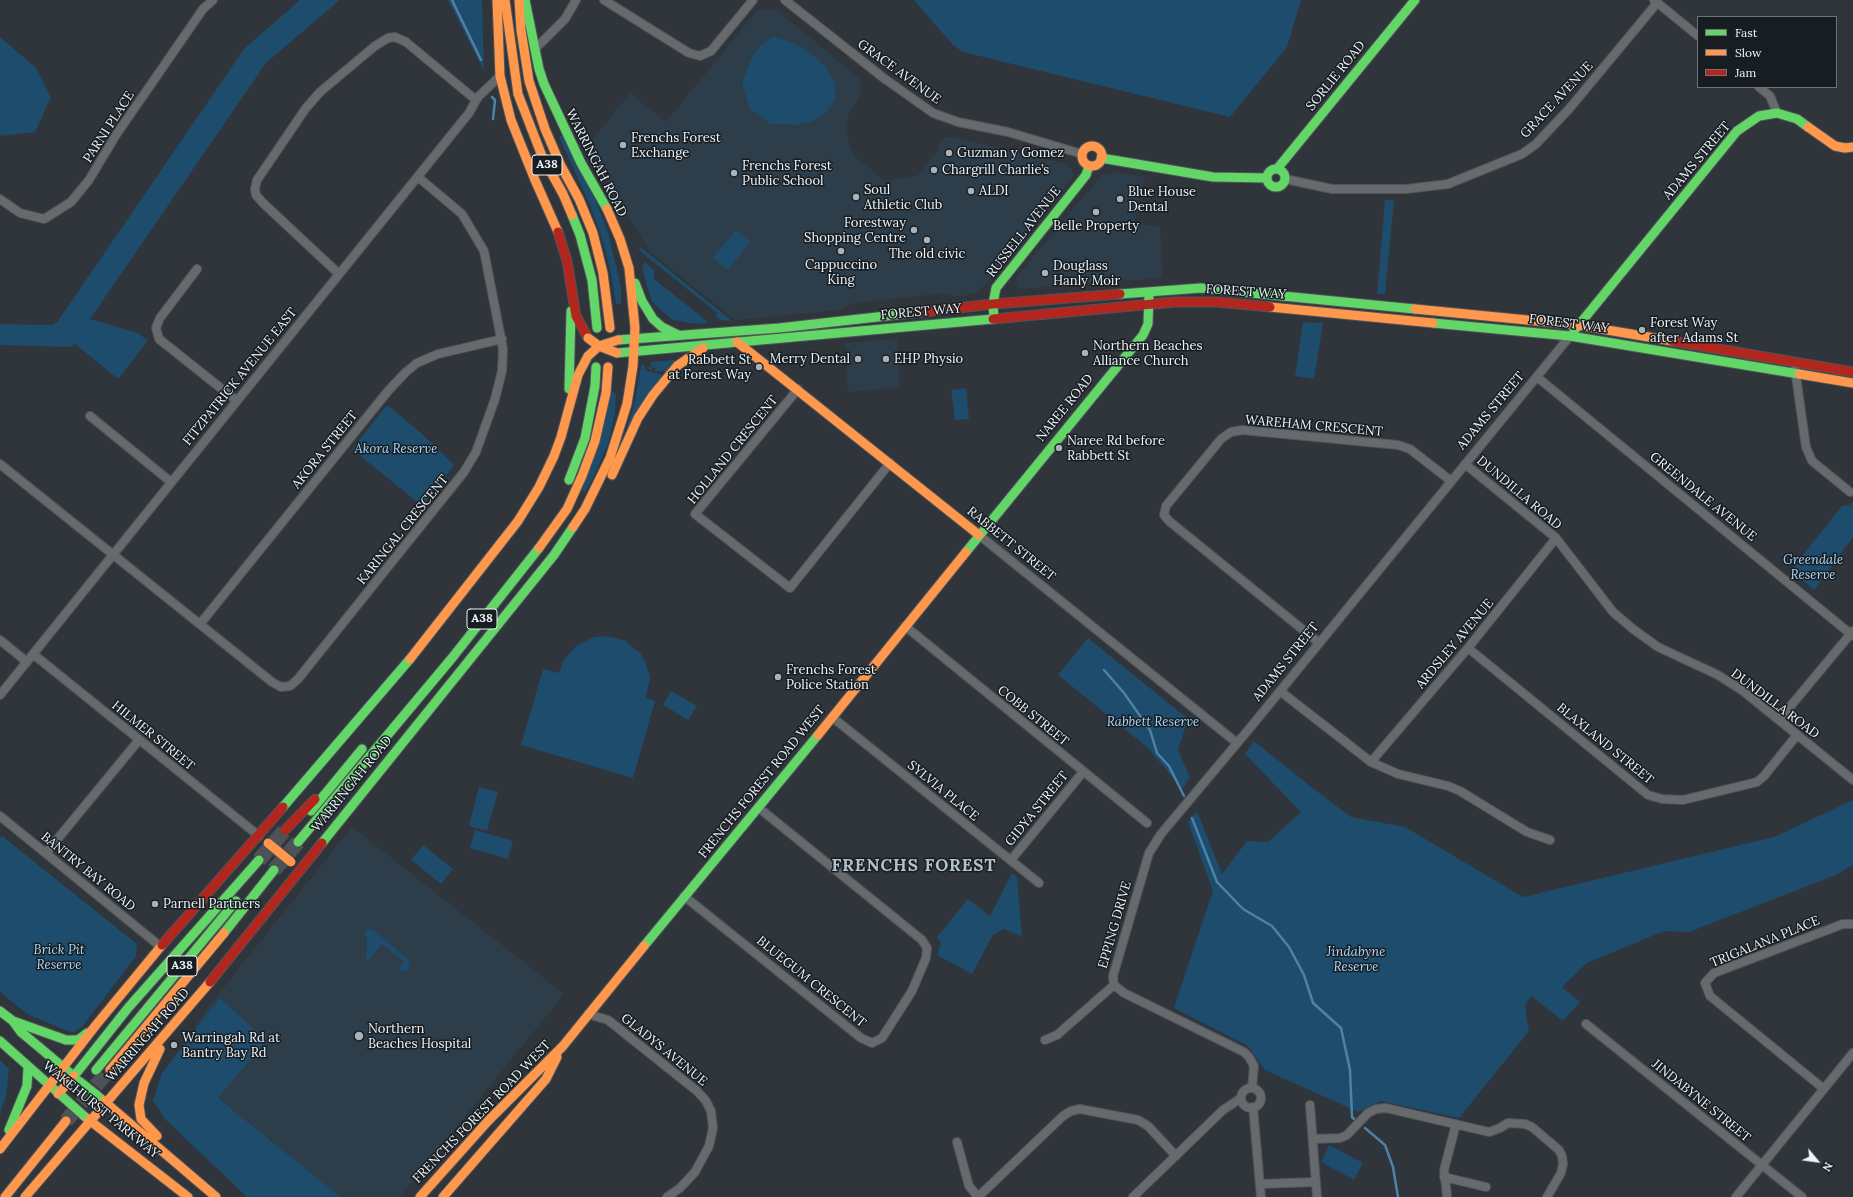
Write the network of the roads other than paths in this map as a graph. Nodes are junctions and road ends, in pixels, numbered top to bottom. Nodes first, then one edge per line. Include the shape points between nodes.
1 (213, 0) edge
2 (497, 0) edge
3 (505, 0) edge
4 (519, 0) edge
5 (525, 0) edge
6 (576, 0) edge
7 (604, 0) edge
8 (753, 0) edge
9 (785, 0) edge
10 (1414, 0) edge
11 (1655, 1) edge
12 (1697, 35) edge
13 (535, 49) junction
14 (500, 76) junction
15 (1760, 88) edge
16 (477, 99) junction
17 (1777, 113) junction
18 (1853, 147) edge
19 (1082, 154) junction
20 (1101, 158) junction
21 (1089, 166) junction
22 (1277, 169) junction
23 (418, 176) junction
24 (1267, 178) junction
25 (1285, 179) junction
26 (0, 199) edge
27 (629, 268) junction
28 (197, 269) dead end
29 (339, 274) junction
30 (572, 288) junction
31 (1148, 291) junction
32 (992, 304) junction
33 (1149, 304) junction
34 (994, 319) junction
35 (1578, 325) junction
36 (597, 328) dead end
37 (610, 328) dead end
38 (678, 335) junction
39 (1570, 336) junction
40 (502, 339) junction
41 (635, 339) junction
42 (736, 342) junction
43 (599, 346) junction
44 (707, 346) junction
45 (634, 352) junction
46 (1796, 362) junction
47 (596, 367) dead end
48 (608, 367) dead end
49 (1853, 372) edge
50 (1794, 373) junction
51 (1537, 377) junction
52 (1853, 383) edge
53 (798, 389) junction
54 (237, 401) junction
55 (568, 413) junction
56 (90, 416) dead end
57 (890, 463) junction
58 (0, 464) edge
59 (1465, 464) junction
60 (1451, 480) junction
61 (171, 482) junction
62 (564, 491) dead end
63 (1850, 492) dead end
64 (545, 523) dead end
65 (979, 534) junction
66 (1556, 538) junction
67 (113, 555) junction
68 (554, 555) junction
69 (494, 590) dead end
70 (200, 624) junction
71 (905, 626) junction
72 (1852, 634) edge
73 (0, 640) edge
74 (1318, 642) junction
75 (1468, 648) junction
76 (33, 654) junction
77 (27, 662) junction
78 (1280, 691) junction
79 (0, 695) edge
80 (407, 696) dead end
81 (832, 717) junction
82 (388, 720) dead end
83 (1778, 720) junction
84 (1797, 735) junction
85 (139, 740) junction
86 (1237, 742) junction
87 (368, 743) dead end
88 (1371, 762) junction
89 (1083, 772) junction
90 (1853, 780) edge
91 (759, 808) junction
92 (0, 816) edge
93 (1147, 823) dead end
94 (287, 834) tunnel mouth
95 (259, 836) junction
96 (1550, 840) dead end
97 (298, 842) tunnel mouth
98 (46, 853) junction
99 (1011, 860) junction
100 (300, 869) junction
101 (274, 870) tunnel mouth
102 (1039, 883) dead end
103 (684, 896) junction
104 (1853, 924) edge
105 (161, 947) junction
106 (1114, 985) junction
107 (0, 1010) edge
108 (588, 1014) junction
109 (13, 1021) junction
110 (96, 1024) junction
111 (1586, 1024) dead end
112 (164, 1036) junction
113 (1045, 1040) dead end
114 (0, 1041) edge
115 (563, 1046) junction
116 (1853, 1053) edge
117 (28, 1067) junction
118 (64, 1068) junction
119 (96, 1070) tunnel mouth
120 (105, 1075) tunnel mouth
121 (76, 1078) junction
122 (50, 1086) junction
123 (1252, 1088) junction
124 (1824, 1088) junction
125 (61, 1096) junction
126 (1241, 1098) junction
127 (106, 1104) junction
128 (1310, 1105) dead end
129 (1253, 1107) junction
130 (90, 1121) junction
131 (1456, 1124) junction
132 (1313, 1139) junction
133 (957, 1142) dead end
134 (2, 1147) edge
135 (1176, 1156) junction
136 (176, 1163) junction
137 (1762, 1165) junction
138 (1444, 1177) junction
139 (1316, 1182) junction
140 (1260, 1184) junction
141 (1486, 1187) dead end
142 (0, 1190) edge
143 (1447, 1195) dead end
144 (5, 1197) edge
145 (25, 1197) edge
146 (188, 1197) edge
147 (216, 1197) edge
148 (420, 1197) edge
149 (444, 1197) edge
150 (667, 1197) edge
151 (978, 1197) edge
152 (1133, 1197) edge
153 (1261, 1197) edge
154 (1317, 1197) edge
155 (1547, 1197) edge
156 (1736, 1197) edge
157 (1802, 1197) edge

1 - 26 street, PARNI PLACE via 203,9 116,135 89,180 70,202 44,219 20,213
2 - 14 main road, A38
3 - 36 main road, A38 via 518,94 542,156 563,194 580,235 592,280
4 - 37 main road, A38 via 529,80 545,129 593,233 604,278
5 - 13 main road, WARRINGAH ROAD / A38
6 - 13 street via 565,20
7 - 8 street via 690,53 700,56 711,51
9 - 19 street, GRACE AVENUE via 885,79 933,113 958,122 1008,132
10 - 22 main road, SORLIE ROAD
11 - 12 street
11 - 25 street, GRACE AVENUE via 1574,104 1536,144 1522,154 1448,184 1406,189 1332,189
13 - 27 main road, WARRINGAH ROAD / A38 via 539,69 556,113 604,202
14 - 16 street, FITZPATRICK AVENUE EAST
14 - 30 main road, A38 via 511,120 534,180 558,230
15 - 17 street via 1770,96
16 - 23 street, FITZPATRICK AVENUE EAST via 469,113
16 - 29 street via 406,42 395,37 375,46 320,92 306,108 258,180 256,195
17 - 18 main road via 1797,119 1835,146
17 - 35 main road, ADAMS STREET via 1760,116 1737,131
19 - 20 main road via 1086,148 1092,146 1098,149
19 - 21 main road via 1082,160
20 - 21 main road via 1097,165
20 - 24 main road via 1213,177
21 - 32 main road, RUSSELL AVENUE via 1086,175 996,288
22 - 24 main road via 1270,171
22 - 25 main road via 1284,173
23 - 29 street, FITZPATRICK AVENUE EAST
23 - 40 street, KARINGAL CRESCENT via 462,214 481,244 487,259
24 - 25 main road via 1270,185 1276,187
27 - 38 main road via 642,301 654,319 662,327
27 - 41 main road, WARRINGAH ROAD / A38
28 - 54 street via 160,318 156,328 159,339
29 - 54 street, FITZPATRICK AVENUE EAST
30 - 43 main road, bridge via 580,326 588,338
30 - 55 main road, A38
31 - 32 main road, FOREST WAY
31 - 33 main road, NAREE ROAD
31 - 35 main road, FOREST WAY via 1200,288 1232,290
32 - 34 main road, RUSSELL AVENUE
32 - 38 main road, FOREST WAY via 839,323
33 - 34 main road, FOREST WAY
33 - 39 main road, FOREST WAY via 1242,303
33 - 65 main road, NAREE ROAD via 1148,324 1143,335
34 - 42 main road, FOREST WAY
35 - 39 main road, ADAMS STREET
35 - 46 main road, FOREST WAY
38 - 41 main road, FOREST WAY
39 - 50 main road, FOREST WAY
39 - 51 street, ADAMS STREET
40 - 70 street, AKORA STREET via 438,354 416,363 406,372
40 - 70 street, KARINGAL CRESCENT via 503,358 495,399 470,463 294,683 286,687 277,686
41 - 43 main road, bridge via 618,340
41 - 45 main road, WARRINGAH ROAD / A38
42 - 44 main road, FOREST WAY
42 - 53 main road, RABBETT STREET
43 - 45 main road, bridge via 617,352
43 - 55 main road, bridge via 588,356 578,375
44 - 45 main road, FOREST WAY
44 - 68 main road via 677,366 653,395 638,418 598,500
45 - 68 main road, WARRINGAH ROAD / A38 via 627,404 610,458 585,509
46 - 49 main road, FOREST WAY
46 - 50 street
47 - 62 main road via 595,386 584,438
48 - 97 main road, WARRINGAH ROAD / A38 via 606,393 595,441 567,509 452,658
50 - 52 main road, FOREST WAY
50 - 63 street via 1806,447 1812,461
51 - 59 street, ADAMS STREET
51 - 72 street, GREENDALE AVENUE
53 - 57 main road, RABBETT STREET
53 - 57 street, HOLLAND CRESCENT via 695,514 790,588
54 - 61 street, FITZPATRICK AVENUE EAST
55 - 95 main road, A38 via 546,473 518,521 400,672
56 - 61 street
57 - 65 main road, RABBETT STREET
58 - 67 street, KARINGAL CRESCENT
59 - 60 street, ADAMS STREET
59 - 66 street, DUNDILLA ROAD
60 - 74 street, ADAMS STREET
60 - 74 street, WAREHAM CRESCENT via 1410,449 1398,445 1242,430 1231,432 1221,439 1166,506 1164,515
61 - 67 street, FITZPATRICK AVENUE EAST
64 - 69 main road
65 - 71 main road, FRENCHS FOREST ROAD WEST
65 - 86 street, RABBETT STREET
66 - 75 street, ARDSLEY AVENUE
66 - 83 street, DUNDILLA ROAD via 1597,594 1623,621 1658,647 1743,691
67 - 70 street, KARINGAL CRESCENT
67 - 76 street, FITZPATRICK AVENUE EAST
68 - 100 main road, WARRINGAH ROAD / A38
71 - 81 main road, FRENCHS FOREST ROAD WEST
71 - 89 street, COBB STREET
72 - 83 street
73 - 77 street
74 - 78 street, ADAMS STREET
75 - 84 street, BLAXLAND STREET via 1648,795 1662,799 1683,800 1757,782
75 - 88 street, ARDSLEY AVENUE
76 - 77 street, FITZPATRICK AVENUE EAST
76 - 85 street, HILMER STREET
77 - 79 street, FITZPATRICK AVENUE EAST
78 - 86 street, ADAMS STREET
78 - 88 street
80 - 82 main road, WARRINGAH ROAD
81 - 91 main road, FRENCHS FOREST ROAD WEST
81 - 99 street, SYLVIA PLACE
83 - 84 street, DUNDILLA ROAD
84 - 90 street, DUNDILLA ROAD
85 - 95 street, HILMER STREET
85 - 98 street
86 - 106 street, EPPING DRIVE via 1156,840 1149,853 1113,976
87 - 94 main road, WARRINGAH ROAD
88 - 96 street via 1398,774 1460,791 1527,832
89 - 93 street, COBB STREET
89 - 99 street, GIDYA STREET
91 - 103 main road, FRENCHS FOREST ROAD WEST
91 - 103 street, BLUEGUM CRESCENT via 922,940 927,948 926,958 912,992 882,1038 872,1043 861,1038
92 - 98 street, BANTRY BAY ROAD
95 - 100 main road, bridge
95 - 105 main road, A38
98 - 105 street, BANTRY BAY ROAD
99 - 102 street, SYLVIA PLACE
100 - 112 main road, WARRINGAH ROAD / A38
101 - 120 main road, WARRINGAH ROAD / A38
103 - 108 main road, FRENCHS FOREST ROAD WEST
104 - 124 street, TRIGALANA PLACE via 1843,924 1714,973 1705,983 1710,996
105 - 110 main road, A38
106 - 113 street via 1057,1035
106 - 123 street, EPPING DRIVE via 1124,993 1244,1052 1254,1066
107 - 109 main road, WAKEHURST PARKWAY
108 - 115 main road, FRENCHS FOREST ROAD WEST
108 - 150 street, GLADYS AVENUE via 608,1020 697,1091 711,1111 713,1128 709,1146 695,1172
109 - 110 main road via 58,1038 74,1041
109 - 118 main road, WAKEHURST PARKWAY via 21,1032
110 - 118 main road, A38
111 - 137 street, JINDABYNE STREET
112 - 127 main road, WARRINGAH ROAD / A38
112 - 136 main road via 144,1083 138,1109 146,1125 169,1146
114 - 117 main road, WAKEHURST PARKWAY
115 - 148 main road, FRENCHS FOREST ROAD WEST via 482,1128
115 - 149 main road, FRENCHS FOREST ROAD WEST via 546,1078
116 - 124 street
117 - 122 main road, WAKEHURST PARKWAY
117 - 134 main road via 27,1086
118 - 121 main road, WAKEHURST PARKWAY
118 - 122 main road, A38
119 - 121 main road, WARRINGAH ROAD / A38 via 263,862 128,1008
121 - 125 main road
121 - 127 main road, WAKEHURST PARKWAY, bridge
122 - 125 main road, WAKEHURST PARKWAY
122 - 134 main road, A38
123 - 126 street via 1246,1089
123 - 129 street via 1258,1091 1260,1098 1258,1104
124 - 137 street
125 - 130 main road, WAKEHURST PARKWAY, bridge
126 - 129 street via 1244,1105
126 - 135 street via 1223,1110
127 - 130 main road, WARRINGAH ROAD / A38
127 - 136 main road, WAKEHURST PARKWAY
128 - 132 street
129 - 140 street
130 - 145 main road, WARRINGAH ROAD / A38
130 - 146 main road, WAKEHURST PARKWAY
131 - 132 street via 1386,1108 1376,1109 1368,1113 1347,1135 1340,1138
131 - 138 street
131 - 155 street via 1489,1132 1508,1123 1532,1127 1559,1150 1562,1156 1561,1173
132 - 139 street
133 - 151 street via 969,1186
135 - 151 street via 1148,1126 1138,1120 1080,1109 1070,1111
135 - 152 street
136 - 147 main road, WAKEHURST PARKWAY
137 - 156 street
137 - 157 street, JINDABYNE STREET
138 - 141 street
138 - 143 street
139 - 140 street
139 - 154 street
140 - 153 street
142 - 144 main road via 62,1118

